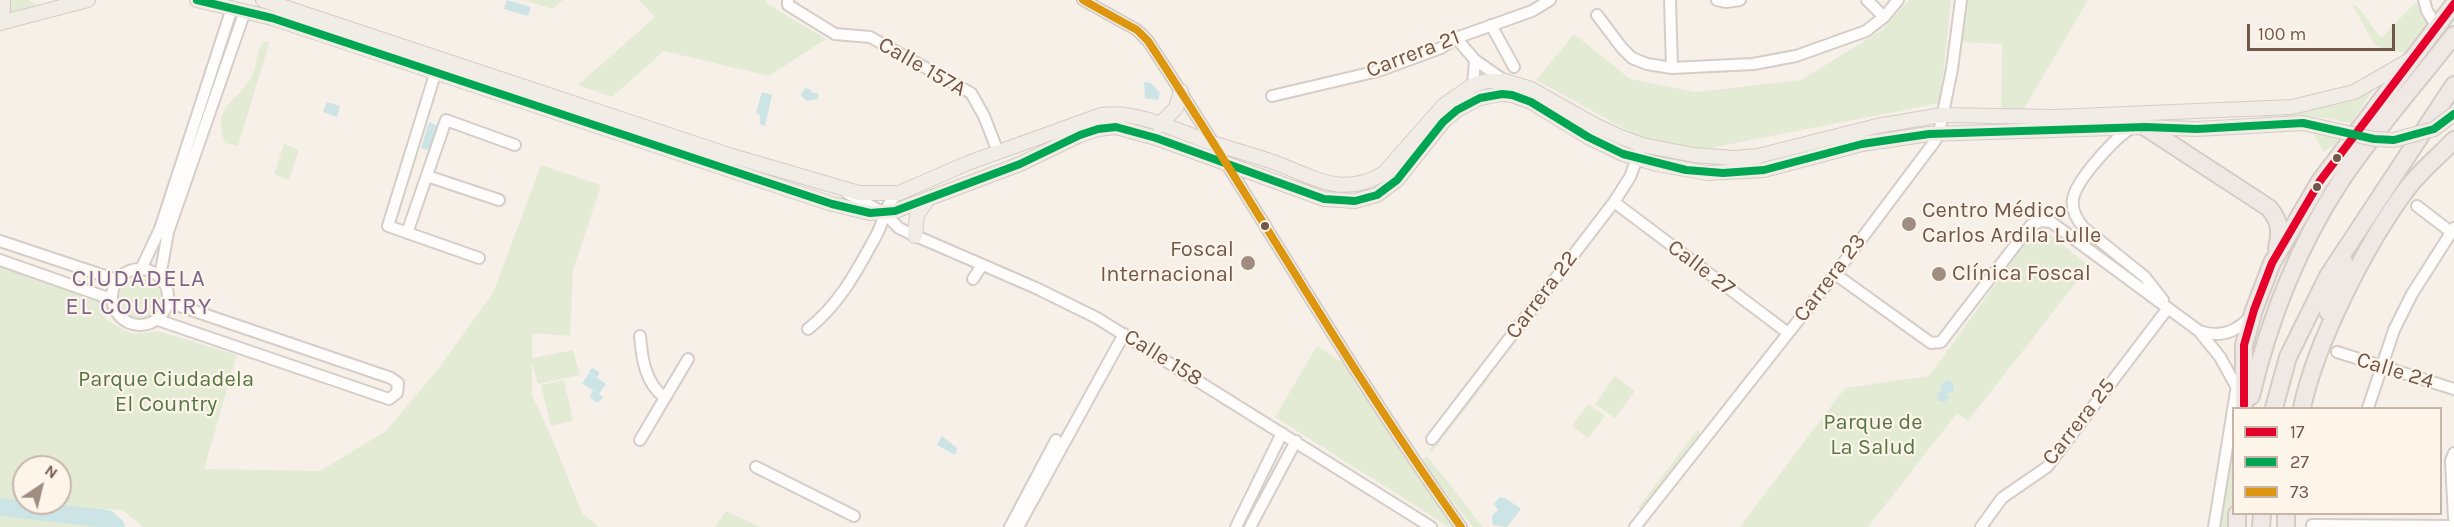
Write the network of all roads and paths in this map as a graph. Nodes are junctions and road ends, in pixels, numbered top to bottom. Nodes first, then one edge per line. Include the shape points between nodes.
1 (3, 0) edge
2 (33, 0) edge
3 (88, 0) edge
4 (197, 0) edge
5 (263, 0) edge
6 (788, 0) edge
7 (1083, 0) edge
8 (1550, 0) edge
9 (1670, 0) edge
10 (1717, 0) edge
11 (1740, 0) edge
12 (1867, 0) edge
13 (1898, 0) edge
14 (1961, 0) edge
15 (2424, 0) edge
16 (2454, 4) edge
17 (52, 8) junction
18 (238, 10) junction
19 (1597, 15) dead end
20 (0, 17) edge
21 (1884, 17) junction
22 (0, 23) edge
23 (1491, 25) junction
24 (2437, 27) junction
25 (2454, 35) edge
26 (1456, 38) junction
27 (1475, 60) junction
28 (2410, 60) junction
29 (1514, 67) dead end
30 (1672, 68) junction
31 (436, 71) junction
32 (1505, 81) junction
33 (1473, 85) junction
34 (2454, 85) edge
35 (1181, 91) junction
36 (1272, 96) dead end
37 (2454, 114) edge
38 (1942, 115) junction
39 (1159, 125) junction
40 (2138, 128) junction
41 (1939, 133) junction
42 (2454, 140) edge
43 (1215, 144) junction
44 (1642, 144) junction
45 (515, 145) dead end
46 (998, 152) junction
47 (1637, 159) junction
48 (1226, 162) junction
49 (427, 176) junction
50 (837, 188) junction
51 (899, 193) junction
52 (929, 198) junction
53 (500, 200) dead end
54 (1614, 202) junction
55 (2416, 206) dead end
56 (884, 213) junction
57 (2453, 230) edge
58 (407, 233) junction
59 (915, 236) junction
60 (0, 241) edge
61 (2348, 248) junction
62 (479, 258) dead end
63 (0, 260) edge
64 (2272, 263) junction
65 (982, 264) junction
66 (141, 269) junction
67 (1835, 274) junction
68 (160, 277) junction
69 (973, 279) dead end
70 (117, 280) junction
71 (111, 300) junction
72 (168, 302) junction
73 (2168, 308) junction
74 (2254, 310) junction
75 (158, 320) junction
76 (808, 329) dead end
77 (2199, 331) junction
78 (1788, 333) junction
79 (1124, 334) junction
80 (640, 336) dead end
81 (2244, 345) junction
82 (2337, 352) dead end
83 (688, 359) dead end
84 (2381, 367) junction
85 (2236, 386) junction
86 (2454, 389) edge
87 (2306, 391) junction
88 (665, 398) junction
89 (2233, 407) edge
90 (2246, 407) edge
91 (2246, 407) edge
92 (2274, 407) edge
93 (2302, 407) edge
94 (2368, 407) edge
95 (2232, 412) edge
96 (1282, 433) junction
97 (1432, 439) dead end
98 (640, 440) dead end
99 (1056, 440) dead end
100 (1296, 441) junction
101 (2449, 459) edge
102 (756, 467) dead end
103 (854, 516) dead end
104 (2454, 518) edge
105 (2312, 525) dead end
106 (2454, 526) edge
107 (1010, 527) edge
108 (1018, 527) edge
109 (1236, 527) edge
110 (1250, 527) edge
111 (1431, 527) edge
112 (1461, 527) edge
113 (1635, 527) edge
114 (1981, 527) edge
115 (2214, 527) edge
116 (2352, 527) edge

1 - 20 main road
2 - 17 main road
3 - 17 main road
4 - 18 main road
5 - 50 main road
6 - 46 street, Calle 157A via 788,5 822,28 835,34 870,37 970,93
7 - 35 street via 1142,34
8 - 23 street, Carrera 21 via 1532,11
9 - 30 street
10 - 11 street
12 - 21 street
13 - 21 street
14 - 38 street, Carrera 23
15 - 24 street
16 - 24 highway
17 - 22 main road
18 - 31 main road
18 - 66 street via 160,230
18 - 68 street via 168,232
19 - 30 street via 1632,58
21 - 30 street via 1866,31 1796,56 1753,64
23 - 26 street, Carrera 21
23 - 29 street
24 - 28 highway
25 - 90 highway via 2362,151 2319,217 2270,326
26 - 27 street
26 - 36 street, Carrera 21 via 1441,48 1378,70
27 - 32 street
27 - 33 street
28 - 38 main road via 2354,92 2292,107 2054,117
28 - 64 highway via 2320,181
31 - 56 main road via 832,204
31 - 58 street via 388,226
32 - 33 main road
32 - 44 main road via 1531,89 1595,125
33 - 43 main road via 1431,118 1394,165 1363,184 1319,181
34 - 61 highway
35 - 39 main road via 1176,108
35 - 43 street
37 - 40 main road, bridge via 2434,129 2394,140 2303,123
38 - 41 street, Carrera 23
38 - 44 main road via 1877,126 1758,156 1694,155
39 - 43 main road
39 - 46 main road via 1114,113 1101,115
40 - 41 main road
40 - 64 highway via 2269,208 2280,227
40 - 73 street via 2110,144 2076,190 2074,214 2084,228 2145,277
41 - 47 main road via 1862,144 1741,173 1686,170
41 - 67 street, Carrera 23
42 - 87 highway via 2406,190 2375,241 2336,313
43 - 48 street
44 - 47 street, Carrera 22
45 - 49 street via 446,120
46 - 51 main road
47 - 48 main road via 1588,137 1532,102 1502,94 1480,98 1457,110 1397,180 1366,199 1324,199
47 - 54 street, Carrera 22
48 - 52 main road via 1143,133 1116,127 1098,129
48 - 112 street via 1288,265
49 - 53 street
49 - 58 street
50 - 51 main road via 859,193
50 - 56 street, Calle 158
51 - 56 street
52 - 56 main road
52 - 59 main road via 917,215
54 - 78 street, Calle 27
54 - 97 street, Carrera 22
55 - 57 street
56 - 59 street, Calle 158 via 899,228
56 - 76 street via 879,231 859,259 840,298
57 - 84 street via 2412,294
58 - 62 street
59 - 65 street, Calle 158
60 - 70 street
61 - 87 highway
61 - 92 highway via 2305,319
63 - 71 street
64 - 74 highway
65 - 69 street
65 - 79 street, Calle 158
66 - 68 street
66 - 70 street
67 - 73 street via 1931,343 1941,342 2027,230 2036,222 2051,222
67 - 78 street, Carrera 23
68 - 72 street via 167,289
70 - 71 street
71 - 75 street via 125,322 139,326
72 - 75 street
72 - 75 street via 391,378 398,383 397,393 389,399
73 - 77 street
73 - 114 street, Carrera 25 via 2048,467 2002,498
74 - 77 street via 2232,332
74 - 81 highway
77 - 85 street
78 - 113 street, Carrera 23
79 - 96 street, Calle 158
79 - 108 street
80 - 88 street via 648,375 655,390
81 - 85 street
81 - 91 highway
82 - 84 street, Calle 24
83 - 88 street
84 - 86 street, Calle 24
84 - 94 street
85 - 89 street
87 - 93 highway
88 - 98 street
95 - 115 street
96 - 100 street, Calle 158
96 - 109 street
99 - 107 street
100 - 110 street
100 - 111 street, Calle 158
101 - 104 street
102 - 103 street
105 - 116 street
106 - 116 street

